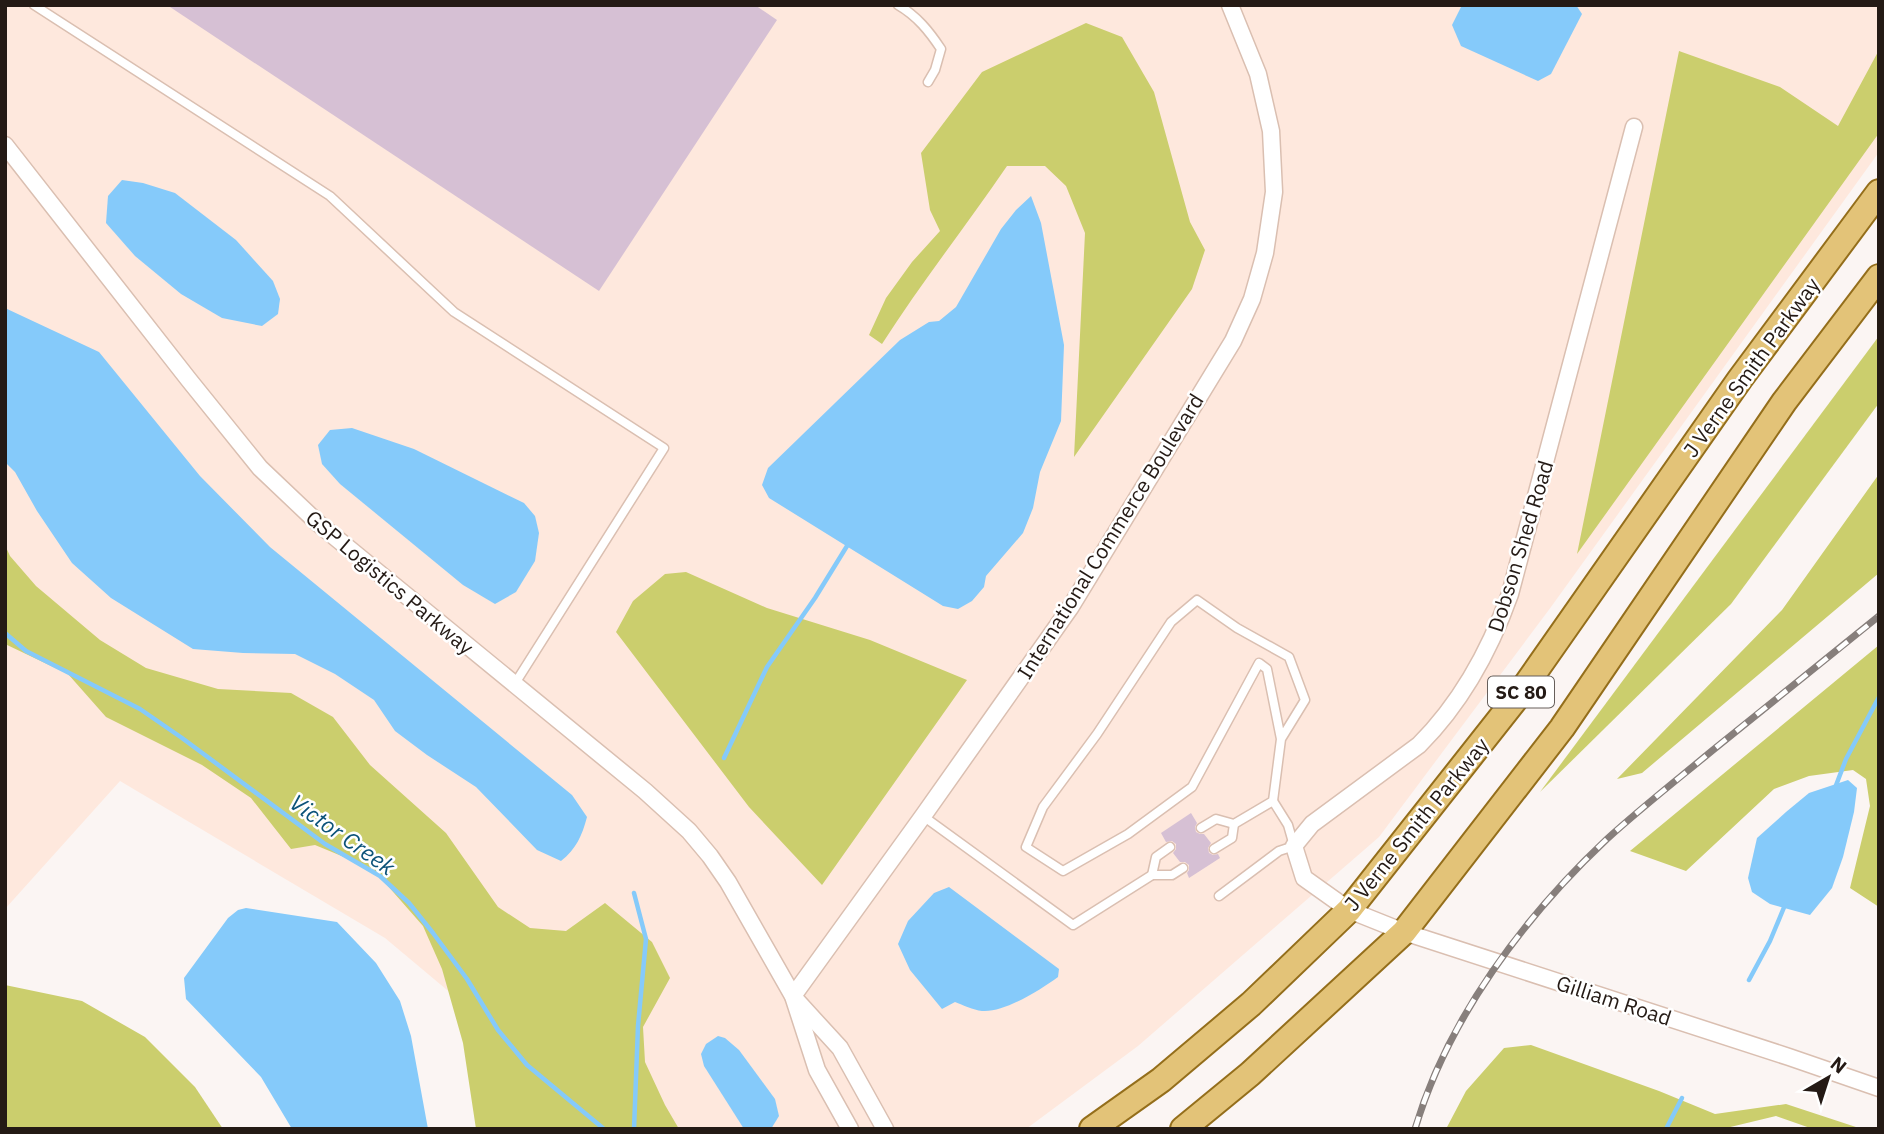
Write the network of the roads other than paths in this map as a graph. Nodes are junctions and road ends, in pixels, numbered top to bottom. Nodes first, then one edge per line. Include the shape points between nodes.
1 (34, 5) edge
2 (898, 5) edge
3 (1217, 5) edge
4 (1230, 5) edge
5 (1238, 24) junction
6 (928, 82) dead end
7 (1634, 127) dead end
8 (5, 145) edge
9 (1879, 192) edge
10 (1879, 277) edge
11 (514, 685) junction
12 (1281, 739) junction
13 (1273, 801) junction
14 (923, 816) junction
15 (1234, 824) junction
16 (1201, 828) dead end
17 (1294, 846) junction
18 (1170, 848) dead end
19 (1214, 849) dead end
20 (1183, 868) dead end
21 (1152, 875) junction
22 (1219, 895) dead end
23 (1349, 910) junction
24 (1404, 932) junction
25 (793, 996) junction
26 (1879, 1088) edge
27 (849, 1129) edge
28 (885, 1129) edge
29 (1092, 1129) edge
30 (1183, 1129) edge

1 - 11 lane via 330,196 454,312 664,448
2 - 6 lane via 926,26 941,49
3 - 5 street, International Commerce Boulevard
4 - 5 street, International Commerce Boulevard
5 - 14 street, International Commerce Boulevard via 1258,74 1271,131 1274,192 1252,299 1233,341 1070,608
7 - 17 street, Dobson Shed Road via 1510,594 1493,637 1463,690 1419,745 1312,824
8 - 11 street, GSP Logistics Parkway via 260,468 319,524
9 - 23 main road, J Verne Smith Parkway / SC 80 via 1740,379 1518,696
10 - 24 main road, SC 80 via 1784,402 1562,728
11 - 25 street, GSP Logistics Parkway via 689,831 728,882
12 - 12 lane via 1267,669 1259,663 1192,787 1128,834 1063,871 1026,847 1043,807 1171,622 1197,600 1289,657 1305,700
12 - 13 lane
13 - 15 lane
13 - 17 lane
14 - 21 lane via 1073,925
14 - 25 street, International Commerce Boulevard
15 - 16 lane via 1216,820
15 - 19 lane via 1232,838
17 - 22 lane via 1279,851
17 - 23 street via 1304,878
18 - 21 lane via 1156,856
20 - 21 lane via 1172,875
23 - 24 street, Gilliam Road
23 - 29 main road, J Verne Smith Parkway / SC 80 via 1241,1013 1161,1080
24 - 26 street, Gilliam Road
24 - 30 main road, SC 80 via 1250,1074
25 - 27 street, GSP Logistics Parkway via 817,1070
25 - 28 street, GSP Logistics Parkway via 840,1048

